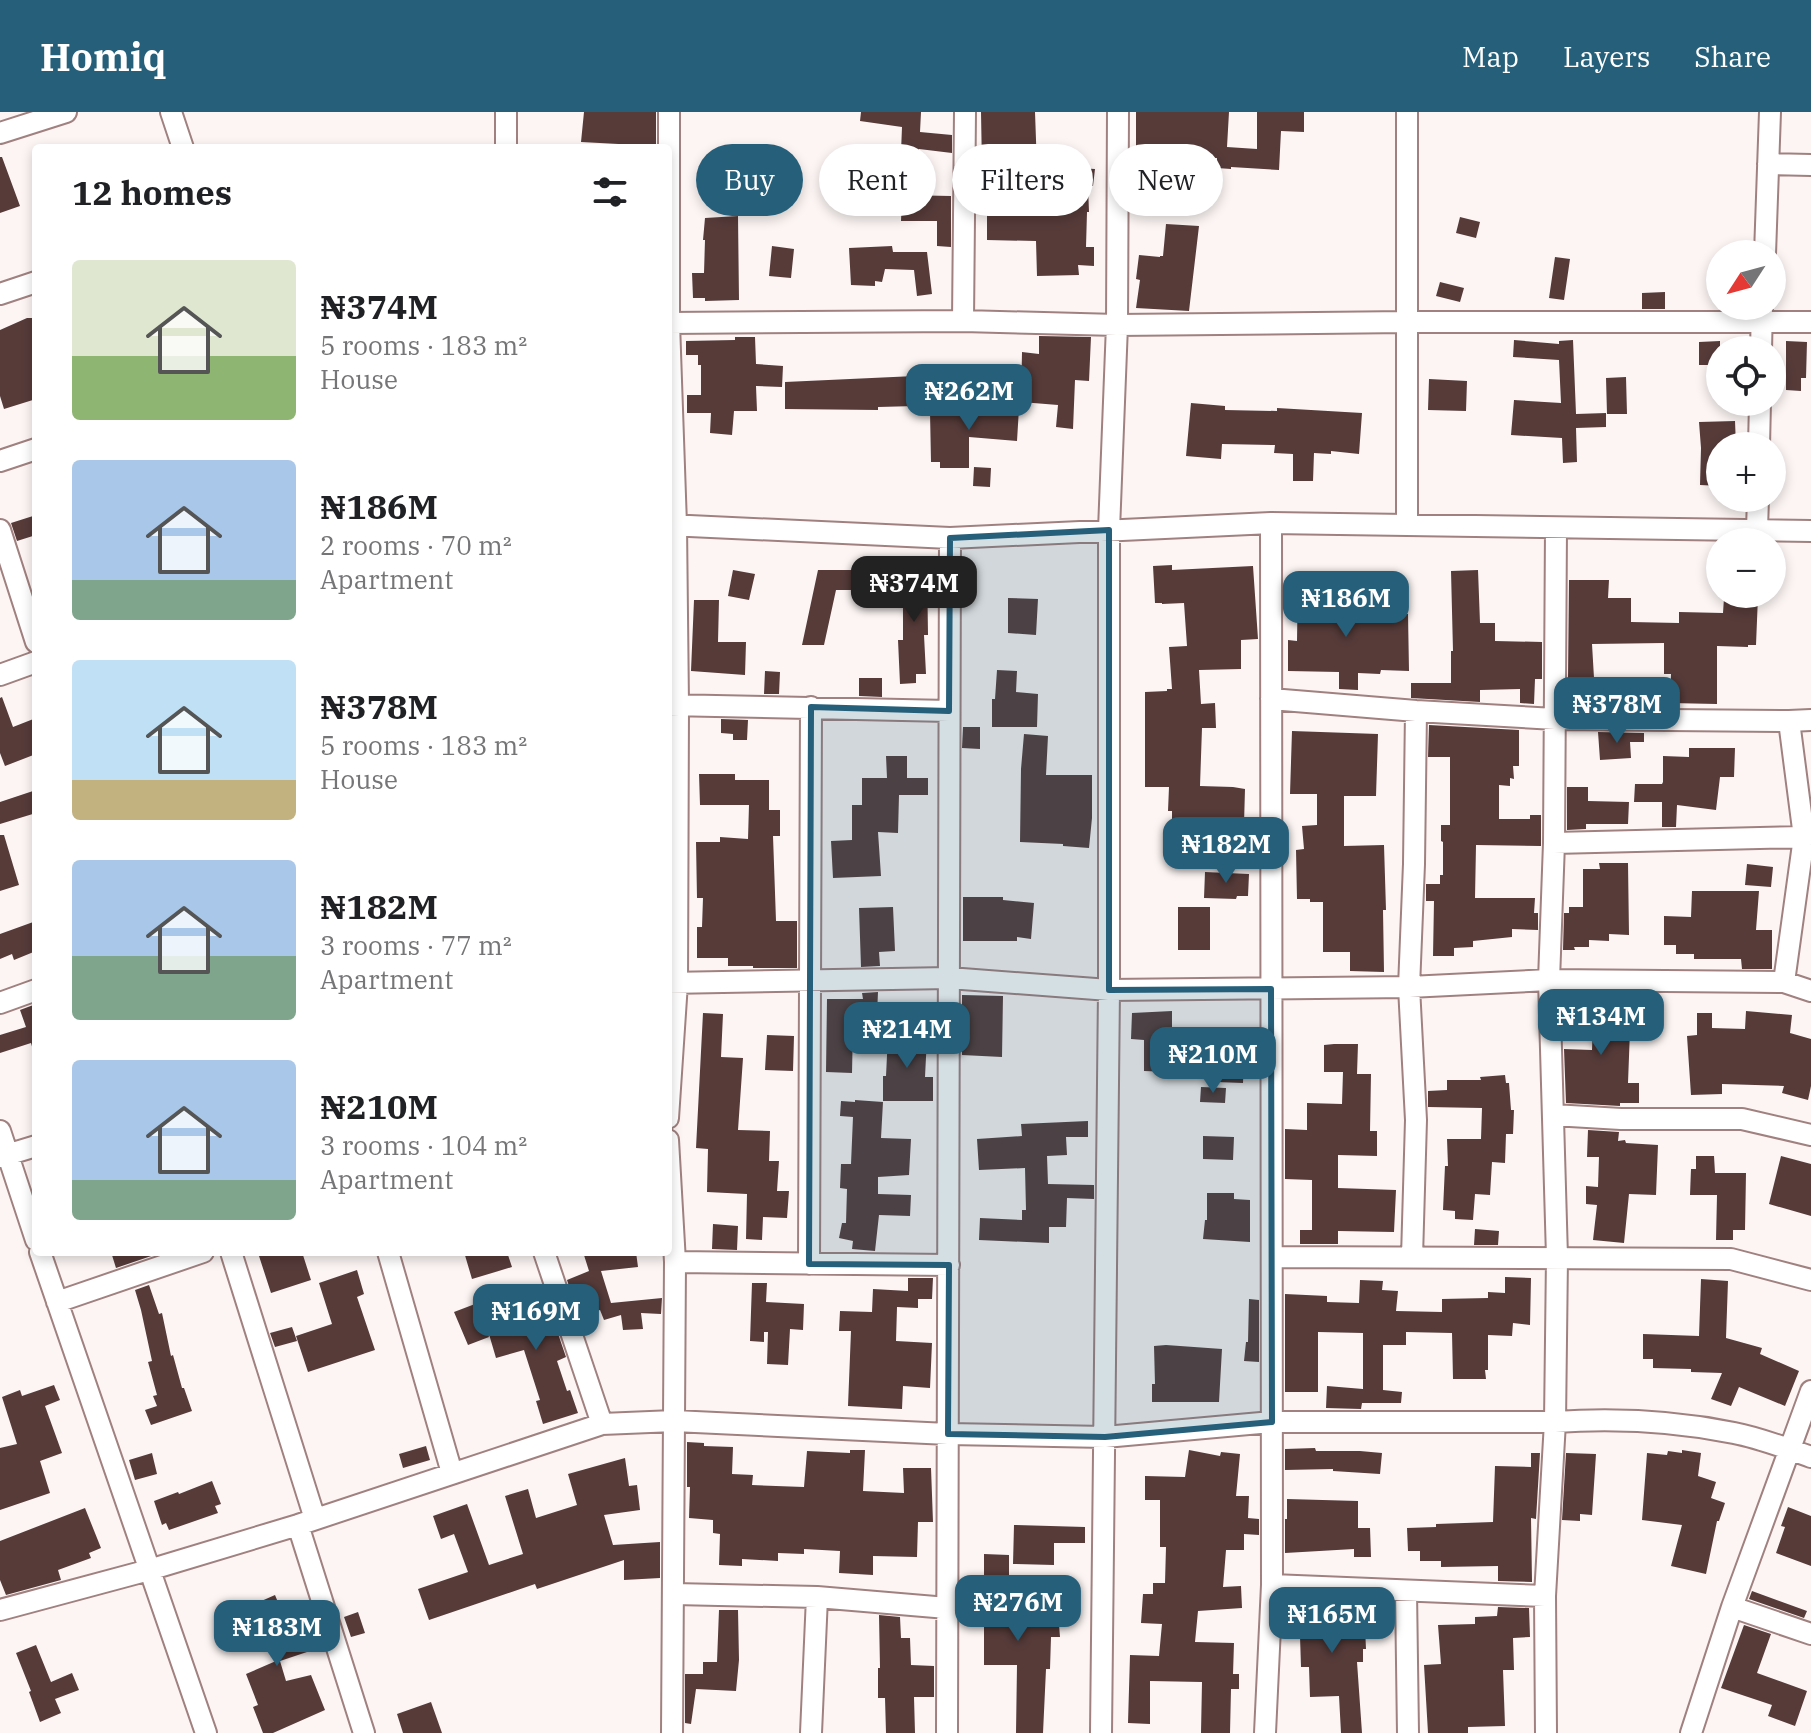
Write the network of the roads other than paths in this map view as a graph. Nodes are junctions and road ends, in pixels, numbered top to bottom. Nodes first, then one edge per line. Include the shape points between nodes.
1 (66, 112) edge
2 (171, 112) edge
3 (506, 112) edge
4 (669, 112) edge
5 (965, 112) edge
6 (1118, 112) edge
7 (1407, 112) edge
8 (1770, 112) edge
9 (0, 133) edge
10 (182, 144) edge
11 (506, 144) edge
12 (669, 144) edge
13 (1768, 164) junction
14 (1811, 165) edge
15 (1765, 240) edge
16 (32, 283) edge
17 (0, 294) edge
18 (1706, 315) edge
19 (1786, 318) edge
20 (963, 321) junction
21 (1407, 322) junction
22 (1811, 322) edge
23 (672, 323) edge
24 (1117, 325) junction
25 (32, 450) edge
26 (0, 461) edge
27 (1271, 523) junction
28 (672, 525) edge
29 (1407, 525) junction
30 (1556, 528) junction
31 (1706, 529) edge
32 (0, 530) edge
33 (1109, 530) junction
34 (1786, 530) edge
35 (1811, 531) edge
36 (950, 538) junction
37 (32, 630) edge
38 (32, 663) edge
39 (0, 675) edge
40 (1271, 699) junction
41 (673, 705) edge
42 (811, 707) junction
43 (949, 711) junction
44 (1416, 711) junction
45 (1555, 719) junction
46 (1811, 720) edge
47 (1789, 721) junction
48 (1804, 837) junction
49 (1554, 843) junction
50 (672, 845) edge
51 (949, 978) junction
52 (811, 979) junction
53 (1549, 980) junction
54 (1784, 982) junction
55 (672, 983) edge
56 (1409, 987) junction
57 (1271, 989) junction
58 (1109, 990) junction
59 (32, 991) edge
60 (1811, 991) edge
61 (0, 1003) edge
62 (1553, 1115) junction
63 (0, 1131) edge
64 (1811, 1135) edge
65 (32, 1147) edge
66 (4, 1156) edge
67 (672, 1210) edge
68 (32, 1230) edge
69 (41, 1256) edge
70 (191, 1256) edge
71 (232, 1256) edge
72 (389, 1256) edge
73 (545, 1256) edge
74 (1272, 1257) junction
75 (1412, 1257) junction
76 (1557, 1257) junction
77 (675, 1262) junction
78 (809, 1264) junction
79 (949, 1265) junction
80 (1811, 1280) edge
81 (57, 1302) junction
82 (1811, 1391) edge
83 (674, 1421) junction
84 (1272, 1422) junction
85 (1555, 1422) junction
86 (602, 1424) junction
87 (948, 1434) junction
88 (1105, 1437) junction
89 (1789, 1449) junction
90 (1811, 1457) edge
91 (452, 1473) junction
92 (307, 1522) junction
93 (149, 1570) junction
94 (1272, 1585) junction
95 (1406, 1591) junction
96 (674, 1594) junction
97 (1545, 1596) junction
98 (817, 1597) junction
99 (1732, 1607) junction
100 (947, 1608) junction
101 (0, 1610) edge
102 (1811, 1634) edge
103 (206, 1733) edge
104 (364, 1733) edge
105 (672, 1733) edge
106 (811, 1733) edge
107 (947, 1733) edge
108 (1101, 1733) edge
109 (1265, 1733) edge
110 (1408, 1733) edge
111 (1546, 1733) edge
112 (1691, 1733) edge

1 - 9 street
2 - 10 street
3 - 11 street
4 - 12 street
5 - 20 street
6 - 24 street
7 - 21 street
8 - 13 street
13 - 14 street
13 - 15 street
16 - 17 street
18 - 21 street
19 - 22 street
20 - 23 street
20 - 24 street
21 - 24 street
21 - 29 street
24 - 33 street
25 - 26 street
27 - 29 street
27 - 33 street
27 - 40 street
28 - 36 street
28 - 41 street
29 - 30 street
30 - 31 street
30 - 45 street
32 - 37 street
33 - 36 street
33 - 58 street
34 - 35 street
36 - 43 street
38 - 39 street
40 - 44 street
40 - 57 street
41 - 42 street
41 - 50 street
42 - 43 street
42 - 52 street
43 - 51 street
44 - 45 street
44 - 56 street
45 - 47 street
45 - 49 street
46 - 47 street
47 - 48 street
48 - 49 street
48 - 54 street
49 - 53 street
50 - 55 street
51 - 52 street
51 - 58 street
51 - 79 street
52 - 55 street
52 - 78 street
53 - 54 street
53 - 56 street
53 - 62 street
54 - 60 street
56 - 57 street
56 - 75 street via 1416,1120
57 - 58 street
57 - 74 street
58 - 88 street
59 - 61 street
62 - 64 street via 1742,1119
62 - 76 street
63 - 66 street
65 - 66 street
66 - 68 street
67 - 77 street
69 - 81 street
70 - 81 street
71 - 92 street
72 - 91 street
73 - 86 street
74 - 75 street
74 - 84 street
75 - 76 street
76 - 80 street via 1731,1259
76 - 85 street
77 - 78 street
77 - 83 street
78 - 79 street
79 - 87 street
81 - 93 street
82 - 89 street
83 - 86 street
83 - 87 street
83 - 96 street
84 - 85 street
84 - 88 street
84 - 94 street
85 - 89 street via 1665,1422 1736,1433
85 - 97 street
86 - 91 street
87 - 88 street
87 - 100 street
88 - 108 street
89 - 90 street
89 - 99 street
91 - 92 street
92 - 93 street
92 - 104 street
93 - 101 street
93 - 103 street
94 - 95 street
94 - 109 street
95 - 97 street
95 - 110 street
96 - 98 street
96 - 105 street
97 - 111 street
98 - 100 street
98 - 106 street
99 - 102 street
99 - 112 street
100 - 107 street

